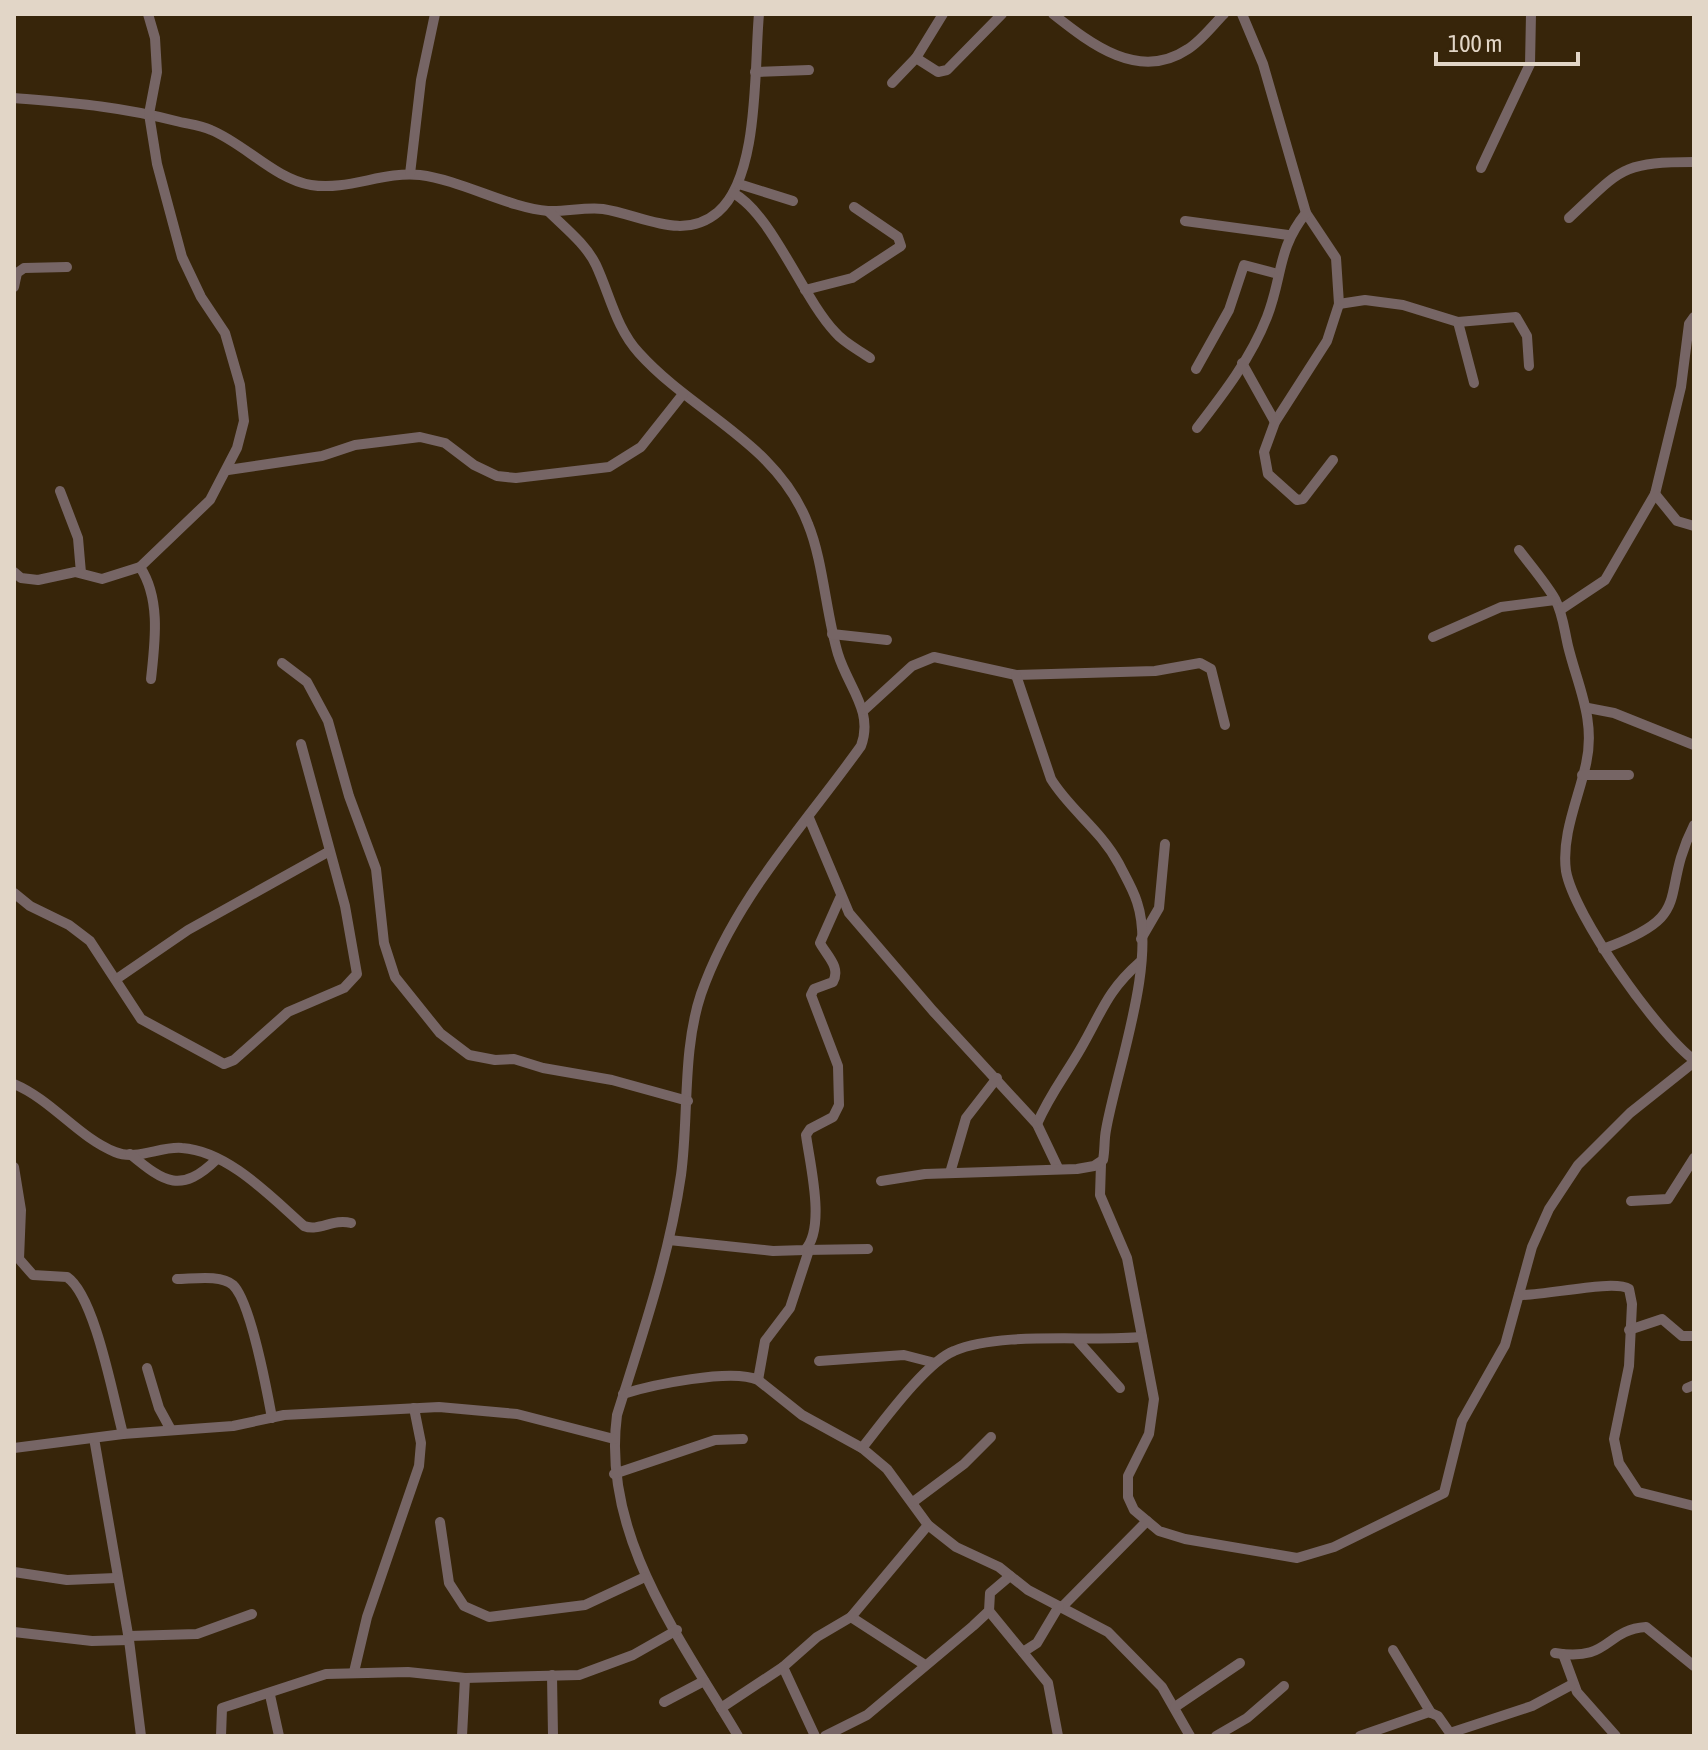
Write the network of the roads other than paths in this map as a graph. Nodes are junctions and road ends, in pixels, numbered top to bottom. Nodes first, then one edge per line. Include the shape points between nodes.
1 (148, 14) edge
2 (435, 14) edge
3 (759, 14) edge
4 (943, 14) edge
5 (1002, 14) edge
6 (1053, 14) edge
7 (1224, 14) edge
8 (1242, 14) edge
9 (1531, 14) edge
10 (916, 58) junction
11 (809, 70) dead end
12 (755, 72) junction
13 (892, 83) dead end
14 (14, 98) edge
15 (149, 114) junction
16 (1694, 162) edge
17 (1481, 168) dead end
18 (410, 174) junction
19 (736, 188) junction
20 (793, 201) dead end
21 (854, 207) dead end
22 (548, 211) junction
23 (1306, 213) junction
24 (1569, 218) dead end
25 (1185, 221) dead end
26 (1288, 235) junction
27 (67, 267) dead end
28 (1278, 274) junction
29 (14, 287) edge
30 (805, 290) junction
31 (1339, 304) junction
32 (1694, 317) edge
33 (1458, 322) junction
34 (870, 358) dead end
35 (1242, 363) junction
36 (1529, 366) dead end
37 (1196, 369) dead end
38 (1474, 383) dead end
39 (683, 394) junction
40 (1275, 422) junction
41 (1197, 428) dead end
42 (1333, 460) dead end
43 (228, 470) junction
44 (60, 491) dead end
45 (1655, 494) junction
46 (1694, 526) edge
47 (1519, 550) dead end
48 (140, 567) junction
49 (14, 572) edge
50 (81, 573) junction
51 (1557, 605) junction
52 (832, 634) junction
53 (1433, 637) dead end
54 (887, 640) dead end
55 (282, 663) dead end
56 (1016, 675) junction
57 (151, 679) dead end
58 (1588, 708) junction
59 (864, 710) junction
60 (1225, 725) dead end
61 (301, 744) dead end
62 (1694, 745) edge
63 (1582, 775) junction
64 (1629, 775) dead end
65 (809, 818) junction
66 (1694, 825) edge
67 (1165, 844) dead end
68 (328, 852) junction
69 (14, 893) edge
70 (840, 898) junction
71 (1140, 941) junction
72 (1603, 949) junction
73 (1140, 962) junction
74 (118, 978) junction
75 (1694, 1061) edge
76 (997, 1078) junction
77 (14, 1084) edge
78 (688, 1101) junction
79 (1037, 1124) junction
80 (130, 1154) junction
81 (1694, 1158) edge
82 (217, 1159) junction
83 (1101, 1164) junction
84 (14, 1167) edge
85 (1058, 1168) junction
86 (950, 1173) junction
87 (881, 1181) dead end
88 (1631, 1201) dead end
89 (351, 1223) dead end
90 (669, 1240) junction
91 (868, 1249) dead end
92 (807, 1250) junction
93 (177, 1279) dead end
94 (1519, 1295) junction
95 (1629, 1330) junction
96 (1694, 1336) edge
97 (1142, 1337) junction
98 (1078, 1341) junction
99 (819, 1361) dead end
100 (935, 1363) junction
101 (147, 1368) dead end
102 (758, 1380) junction
103 (1120, 1388) dead end
104 (623, 1394) junction
105 (414, 1408) junction
106 (272, 1418) junction
107 (171, 1430) junction
108 (123, 1434) junction
109 (991, 1437) dead end
110 (94, 1438) junction
111 (614, 1439) junction
112 (743, 1439) dead end
113 (14, 1448) edge
114 (862, 1448) junction
115 (614, 1474) junction
116 (913, 1502) junction
117 (1694, 1506) edge
118 (1147, 1521) junction
119 (440, 1522) dead end
120 (928, 1525) junction
121 (14, 1572) edge
122 (1010, 1576) junction
123 (645, 1577) junction
124 (116, 1578) junction
125 (1060, 1607) junction
126 (989, 1611) junction
127 (252, 1614) dead end
128 (851, 1617) junction
129 (677, 1630) junction
130 (14, 1632) edge
131 (129, 1638) junction
132 (1393, 1650) dead end
133 (1023, 1652) junction
134 (1240, 1663) dead end
135 (925, 1665) junction
136 (1694, 1666) edge
137 (783, 1667) junction
138 (354, 1672) junction
139 (552, 1675) junction
140 (465, 1678) junction
141 (704, 1681) junction
142 (1573, 1684) junction
143 (1284, 1686) dead end
144 (270, 1695) junction
145 (664, 1702) dead end
146 (1175, 1707) junction
147 (721, 1708) junction
148 (1431, 1713) junction
149 (1451, 1734) edge
150 (141, 1736) edge
151 (221, 1736) edge
152 (279, 1736) edge
153 (462, 1736) edge
154 (553, 1736) edge
155 (738, 1736) edge
156 (815, 1736) edge
157 (825, 1736) edge
158 (1058, 1736) edge
159 (1190, 1736) edge
160 (1216, 1736) edge
161 (1360, 1736) edge
162 (1616, 1736) edge

1 - 15 street via 157,72
2 - 18 street
3 - 12 street
4 - 10 street
5 - 10 street via 947,70 938,72
6 - 7 street via 1091,44 1139,63 1190,48
8 - 23 street via 1263,64
9 - 17 street via 1530,64
10 - 13 street
11 - 12 street
12 - 19 street
14 - 15 street via 78,101
15 - 18 street via 207,128 310,185
15 - 43 street via 182,257 201,297 219,319 240,385 244,421
16 - 24 street via 1622,169
18 - 22 street
19 - 20 street
19 - 22 street via 719,211 682,227 601,209
19 - 30 street
21 - 30 street via 898,237 901,246 852,278
22 - 39 street via 595,263 612,308 637,351
23 - 26 street
23 - 31 street via 1336,258
25 - 26 street
26 - 28 street
27 - 29 street via 24,268
28 - 35 street via 1266,320
28 - 37 street via 1244,265 1229,310
30 - 34 street via 836,334
31 - 33 street via 1365,300 1403,305
31 - 40 street via 1327,341
32 - 45 street
33 - 36 street via 1516,317 1527,336
33 - 38 street
35 - 40 street
35 - 41 street via 1236,379
39 - 43 street via 641,447 609,467 497,476 445,443 420,437
39 - 52 street via 760,452 788,484 808,523
40 - 42 street via 1264,466 1297,500
43 - 48 street via 199,513
44 - 50 street via 78,538
45 - 46 street via 1677,521
45 - 51 street via 1605,580
47 - 51 street
48 - 50 street via 93,580
48 - 57 street via 148,578 156,631
49 - 50 street via 38,580
51 - 53 street via 1501,607
51 - 58 street
52 - 54 street
52 - 59 street
55 - 78 street via 307,682 328,721 376,869 384,943 395,977 440,1033 469,1055 514,1059
56 - 59 street via 934,657 912,666
56 - 60 street via 1207,665
56 - 71 street via 1051,779 1099,830 1137,901
58 - 62 street via 1628,717
58 - 63 street
59 - 65 street via 861,746
61 - 68 street
63 - 64 street
63 - 72 street via 1567,838 1566,870 1578,907
65 - 70 street
65 - 78 street via 737,913 724,939 694,1023
66 - 72 street via 1662,920
67 - 71 street via 1159,908
68 - 74 street via 188,930
68 - 74 street via 345,906 357,974 344,988 288,1012 234,1060 224,1064 156,1029 129,1004
69 - 74 street via 82,933
70 - 76 street via 865,935
70 - 92 street via 820,943 836,976 811,995 838,1066 839,1105 833,1117 806,1135 817,1224
71 - 73 street
72 - 75 street
73 - 79 street via 1109,993
73 - 83 street
75 - 94 street via 1630,1113 1578,1165 1549,1209
76 - 79 street
76 - 86 street via 966,1118
77 - 80 street via 39,1096 104,1146
78 - 90 street
79 - 85 street
80 - 82 street via 184,1148
80 - 82 street via 157,1177 172,1181 194,1178
81 - 88 street via 1668,1199
82 - 89 street via 236,1168 304,1226
83 - 85 street
83 - 97 street via 1100,1195 1127,1258
84 - 108 street via 21,1210 19,1259 33,1275 67,1277 84,1294
85 - 86 street
86 - 87 street
90 - 92 street
90 - 104 street
91 - 92 street
92 - 102 street via 790,1308 765,1341
93 - 106 street via 223,1279 233,1285 258,1352
94 - 95 street via 1623,1285 1631,1295
94 - 118 street via 1505,1345 1462,1421 1448,1485 1435,1499 1334,1547 1297,1558 1218,1548 1159,1531
95 - 96 street via 1662,1319 1682,1336
95 - 117 street via 1629,1366 1614,1439 1619,1463 1638,1492
97 - 98 street
97 - 118 street via 1154,1416 1128,1476 1128,1497
98 - 100 street via 1028,1338 981,1345 952,1351
98 - 103 street
99 - 100 street via 904,1355
100 - 114 street
101 - 107 street
102 - 104 street via 749,1376 659,1384
102 - 114 street via 802,1415
104 - 111 street
105 - 106 street
105 - 111 street via 517,1414
105 - 138 street via 419,1466 367,1617
106 - 107 street
107 - 108 street
108 - 110 street
109 - 116 street
110 - 113 street
110 - 124 street
111 - 115 street
112 - 115 street via 715,1440
114 - 116 street
115 - 123 street
116 - 120 street
118 - 125 street
119 - 123 street via 449,1583 464,1606 489,1617 585,1605
120 - 122 street via 965,1553
120 - 128 street
121 - 124 street via 67,1580
122 - 125 street
122 - 126 street via 990,1593
123 - 129 street
124 - 131 street
125 - 133 street via 1037,1643
125 - 146 street via 1108,1632
126 - 133 street
126 - 135 street
127 - 131 street via 197,1634
128 - 135 street
128 - 137 street via 817,1637
129 - 139 street via 597,1670
129 - 141 street
130 - 131 street via 92,1641
131 - 150 street
132 - 148 street
133 - 158 street via 1048,1683
134 - 146 street
135 - 157 street via 867,1715
136 - 142 street via 1646,1627 1621,1635 1592,1654 1559,1654
137 - 147 street
137 - 156 street
138 - 140 street
138 - 144 street via 296,1682
139 - 140 street
139 - 154 street
140 - 153 street
141 - 145 street
141 - 147 street
142 - 149 street via 1532,1706
142 - 162 street
143 - 160 street
144 - 151 street via 222,1708
144 - 152 street
146 - 159 street
147 - 155 street
148 - 149 street
148 - 161 street

